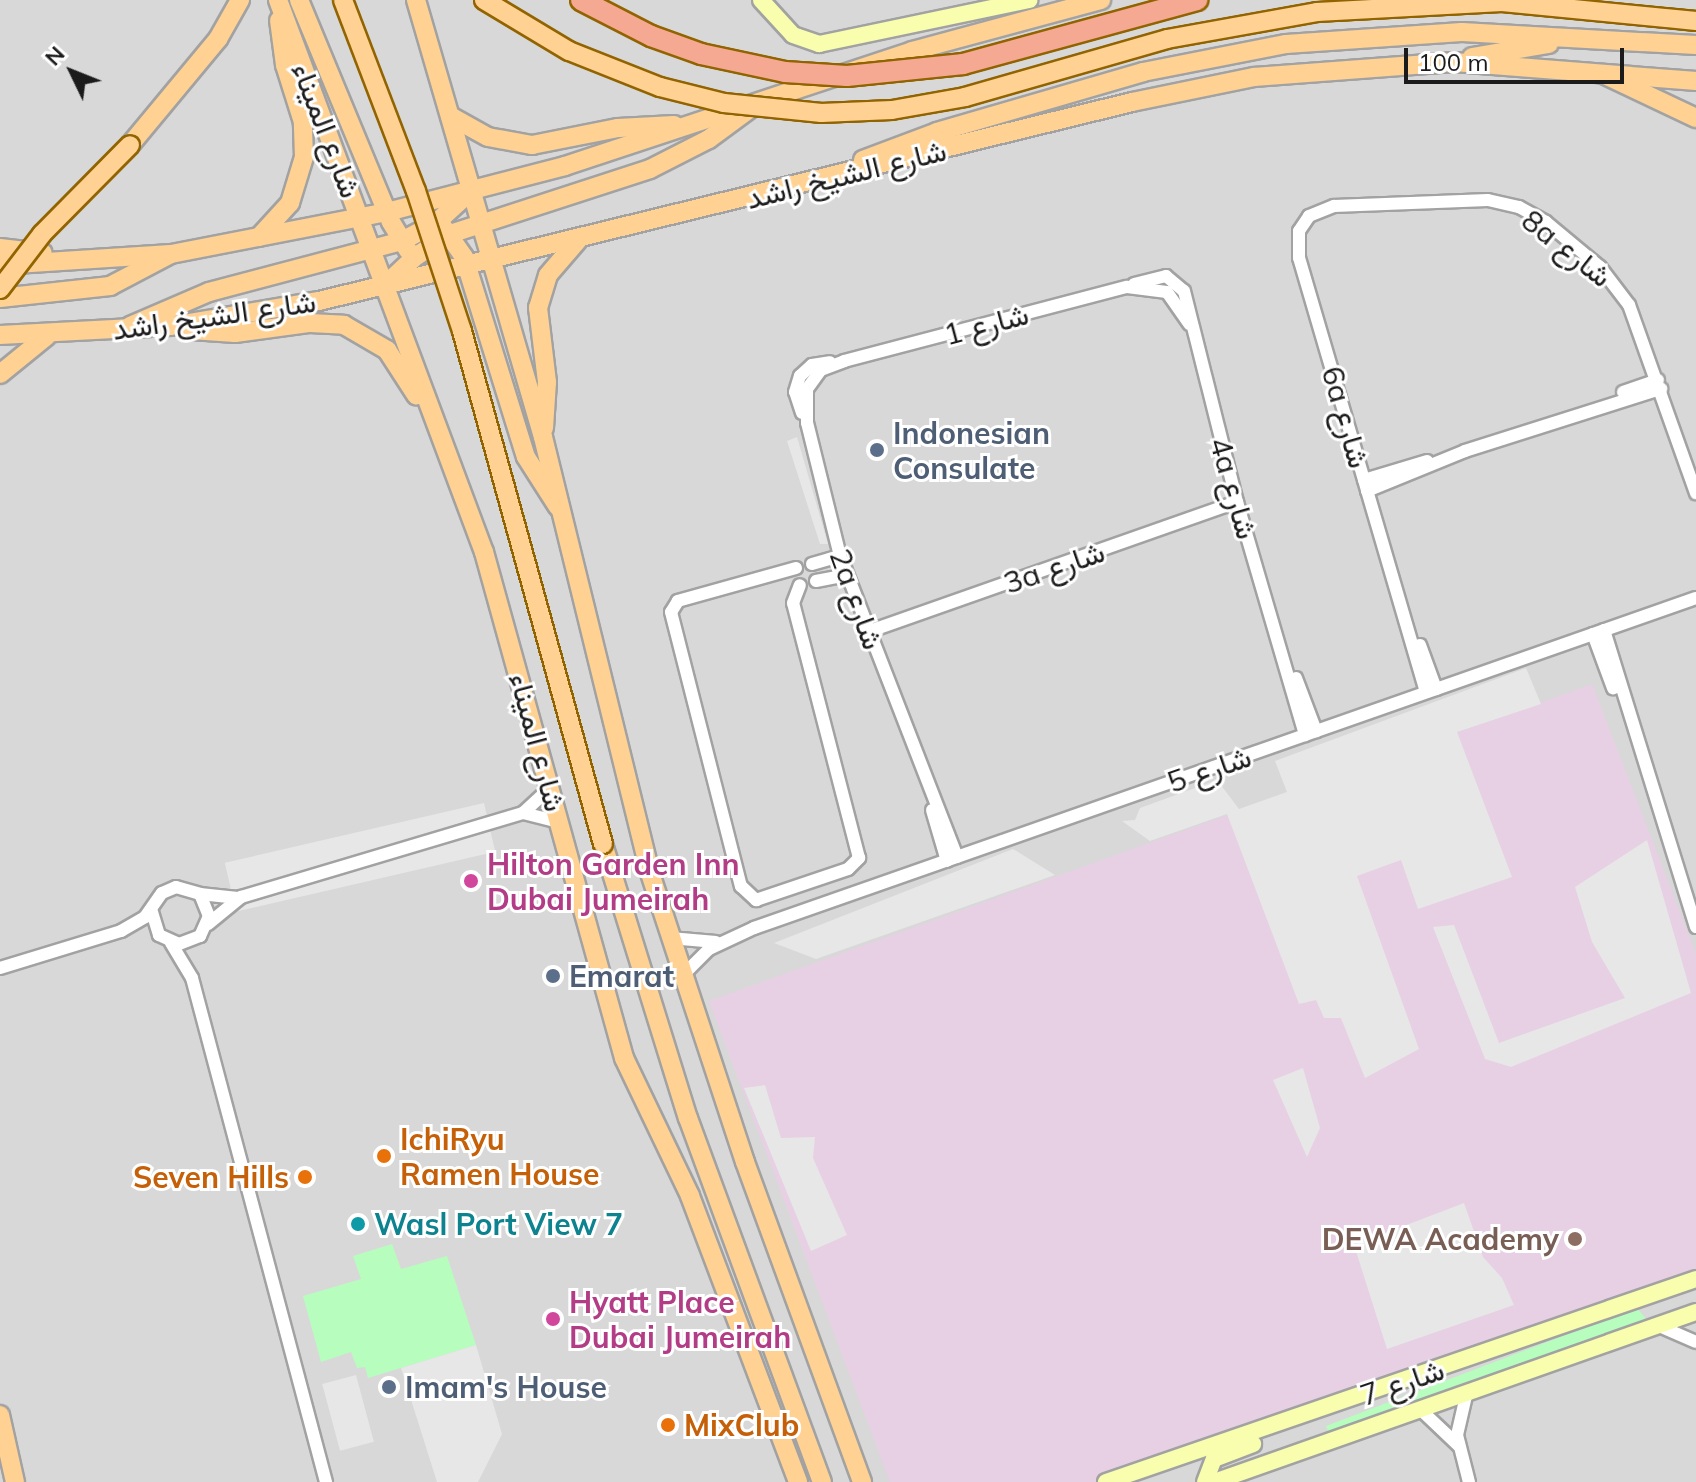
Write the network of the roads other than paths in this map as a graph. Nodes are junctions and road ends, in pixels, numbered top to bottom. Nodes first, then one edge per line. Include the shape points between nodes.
1 (240, 0) edge
2 (299, 0) edge
3 (343, 0) edge
4 (416, 0) edge
5 (484, 0) edge
6 (581, 0) edge
7 (761, 0) edge
8 (1029, 0) edge
9 (1101, 0) edge
10 (1197, 0) edge
11 (279, 3) edge
12 (1696, 21) edge
13 (1696, 48) edge
14 (1454, 62) junction
15 (1599, 71) junction
16 (1696, 81) edge
17 (763, 99) junction
18 (450, 116) junction
19 (1696, 118) edge
20 (689, 125) junction
21 (821, 180) junction
22 (472, 190) junction
23 (407, 207) junction
24 (387, 212) junction
25 (361, 218) junction
26 (481, 222) junction
27 (1303, 223) joint
28 (444, 228) junction
29 (258, 238) junction
30 (580, 238) junction
31 (402, 241) junction
32 (0, 248) edge
33 (373, 251) junction
34 (171, 254) junction
35 (415, 257) junction
36 (492, 260) junction
37 (72, 262) junction
38 (0, 265) edge
39 (467, 266) junction
40 (437, 273) junction
41 (385, 285) junction
42 (1170, 286) joint
43 (0, 289) edge
44 (0, 298) edge
45 (171, 326) junction
46 (121, 331) junction
47 (49, 334) junction
48 (0, 335) edge
49 (0, 374) edge
50 (805, 379) joint
51 (1659, 384) junction
52 (543, 437) junction
53 (447, 450) junction
54 (1366, 486) junction
55 (1696, 493) edge
56 (1237, 502) junction
57 (562, 512) junction
58 (840, 556) junction
59 (812, 564) dead end
60 (796, 568) dead end
61 (846, 575) junction
62 (816, 581) dead end
63 (800, 585) dead end
64 (1696, 598) edge
65 (870, 631) junction
66 (1598, 632) junction
67 (1431, 691) junction
68 (1311, 733) junction
69 (550, 788) junction
70 (523, 813) junction
71 (560, 822) junction
72 (952, 859) junction
73 (200, 894) junction
74 (241, 897) junction
75 (1694, 911) edge
76 (152, 912) junction
77 (208, 924) junction
78 (1696, 927) edge
79 (112, 934) junction
80 (159, 935) junction
81 (670, 938) junction
82 (194, 941) junction
83 (723, 941) junction
84 (171, 943) junction
85 (4, 965) edge
86 (682, 976) junction
87 (192, 978) junction
88 (633, 1082) junction
89 (1696, 1279) edge
90 (759, 1308) junction
91 (1696, 1312) edge
92 (1656, 1325) junction
93 (1696, 1342) edge
94 (1466, 1396) junction
95 (1422, 1411) junction
96 (0, 1415) edge
97 (1271, 1428) junction
98 (4, 1444) edge
99 (1458, 1445) junction
100 (15, 1482) edge
101 (326, 1482) edge
102 (798, 1482) edge
103 (822, 1482) edge
104 (862, 1482) edge
105 (1106, 1482) edge
106 (1205, 1482) edge
107 (1214, 1482) edge
108 (1469, 1482) edge

1 - 43 main road, bridge via 170,100 42,234
2 - 24 main road
3 - 90 main road, bridge via 453,303 665,1051
4 - 18 main road
5 - 12 main road, bridge via 569,51 650,84 724,103 821,113 892,110 965,97 1167,39 1317,12 1502,2
6 - 10 highway, bridge via 651,36 701,54 785,72 847,76 963,64
7 - 8 main road via 793,35 819,44
9 - 17 main road via 912,51
11 - 25 main road, شارع الميناء
11 - 29 main road via 281,46 303,122 304,157 290,203
13 - 14 main road via 1537,45
13 - 21 main road via 1513,32 1384,35 1238,51 937,132
14 - 15 main road, شارع الشيخ راشد
14 - 21 main road, شارع الشيخ راشد via 1321,69 1211,85
15 - 16 main road, شارع الشيخ راشد
15 - 19 main road
17 - 20 main road
17 - 26 main road via 670,160 567,199
18 - 20 main road via 488,137 532,145 627,127
18 - 22 main road
20 - 22 main road
21 - 30 main road, شارع الشيخ راشد
22 - 23 main road
22 - 26 main road
22 - 28 main road
23 - 24 main road
23 - 28 main road
24 - 25 main road
24 - 31 main road
25 - 29 main road
25 - 33 main road, شارع الميناء
26 - 28 main road
26 - 36 main road
27 - 51 street, 8a شارع via 1316,211 1334,206 1472,199 1519,207 1546,222 1611,278 1637,319
27 - 54 street, 6a شارع via 1299,258
28 - 31 main road
28 - 35 main road
28 - 39 main road
29 - 34 main road
30 - 36 main road, شارع الشيخ راشد
30 - 52 main road via 555,264 540,297 538,331 547,396
31 - 33 main road
31 - 35 main road
32 - 37 main road
33 - 41 main road, شارع الميناء
33 - 46 main road via 209,292
34 - 37 main road
34 - 44 main road via 110,286
35 - 40 main road
35 - 41 main road
36 - 39 main road, شارع الشيخ راشد
36 - 52 main road
37 - 38 main road
39 - 40 main road, شارع الشيخ راشد
39 - 57 main road via 519,442 541,486
40 - 41 main road, شارع الشيخ راشد
41 - 45 main road, شارع الشيخ راشد
41 - 53 main road, شارع الميناء
42 - 50 street, شارع 1 via 1150,276 1127,287 844,361
42 - 56 street, 4a شارع via 1189,324
45 - 46 main road, شارع الشيخ راشد
45 - 53 main road via 219,333 321,322 355,329 396,360
46 - 47 main road, شارع الشيخ راشد
47 - 48 main road, شارع الشيخ راشد
47 - 49 main road
50 - 58 street, 2a شارع via 796,400 807,423
51 - 54 street
51 - 55 street, 8a شارع
52 - 57 main road
53 - 69 main road, شارع الميناء via 484,552
54 - 67 street, 6a شارع
56 - 65 street, 3a شارع
56 - 68 street, 4a شارع
57 - 81 main road via 630,801
58 - 59 street
58 - 61 street, 2a شارع
60 - 63 street via 683,600 671,612 741,886 756,900 848,869 859,858 793,603
61 - 62 street
61 - 65 street, 2a شارع
64 - 66 street, شارع 5
65 - 72 street, 2a شارع
66 - 67 street, شارع 5
66 - 75 street
67 - 68 street, شارع 5
68 - 72 street, شارع 5
69 - 70 street
69 - 71 main road, شارع الميناء
70 - 71 street
70 - 74 street
71 - 88 main road, شارع الميناء
72 - 83 street, شارع 5
73 - 74 street
73 - 76 street via 185,887 169,889
73 - 77 street via 208,908
74 - 77 street
75 - 78 street
76 - 79 street
76 - 80 street
77 - 82 street
79 - 80 street
79 - 85 street
80 - 84 street
81 - 83 street, شارع 5
81 - 86 main road
82 - 84 street
82 - 87 street
83 - 86 street, شارع 5
84 - 87 street
86 - 104 main road
87 - 101 street
88 - 90 main road via 676,1146 722,1251
88 - 102 main road, شارع الميناء via 690,1196
89 - 97 main road, شارع 7
90 - 103 main road
91 - 92 main road, شارع 7
92 - 93 street
92 - 94 main road, شارع 7
94 - 95 main road, شارع 7
94 - 99 street
95 - 99 street
95 - 107 main road, شارع 7
96 - 98 main road
97 - 105 main road, شارع 7
97 - 106 main road via 1259,1442 1214,1459
98 - 100 main road
99 - 108 street

